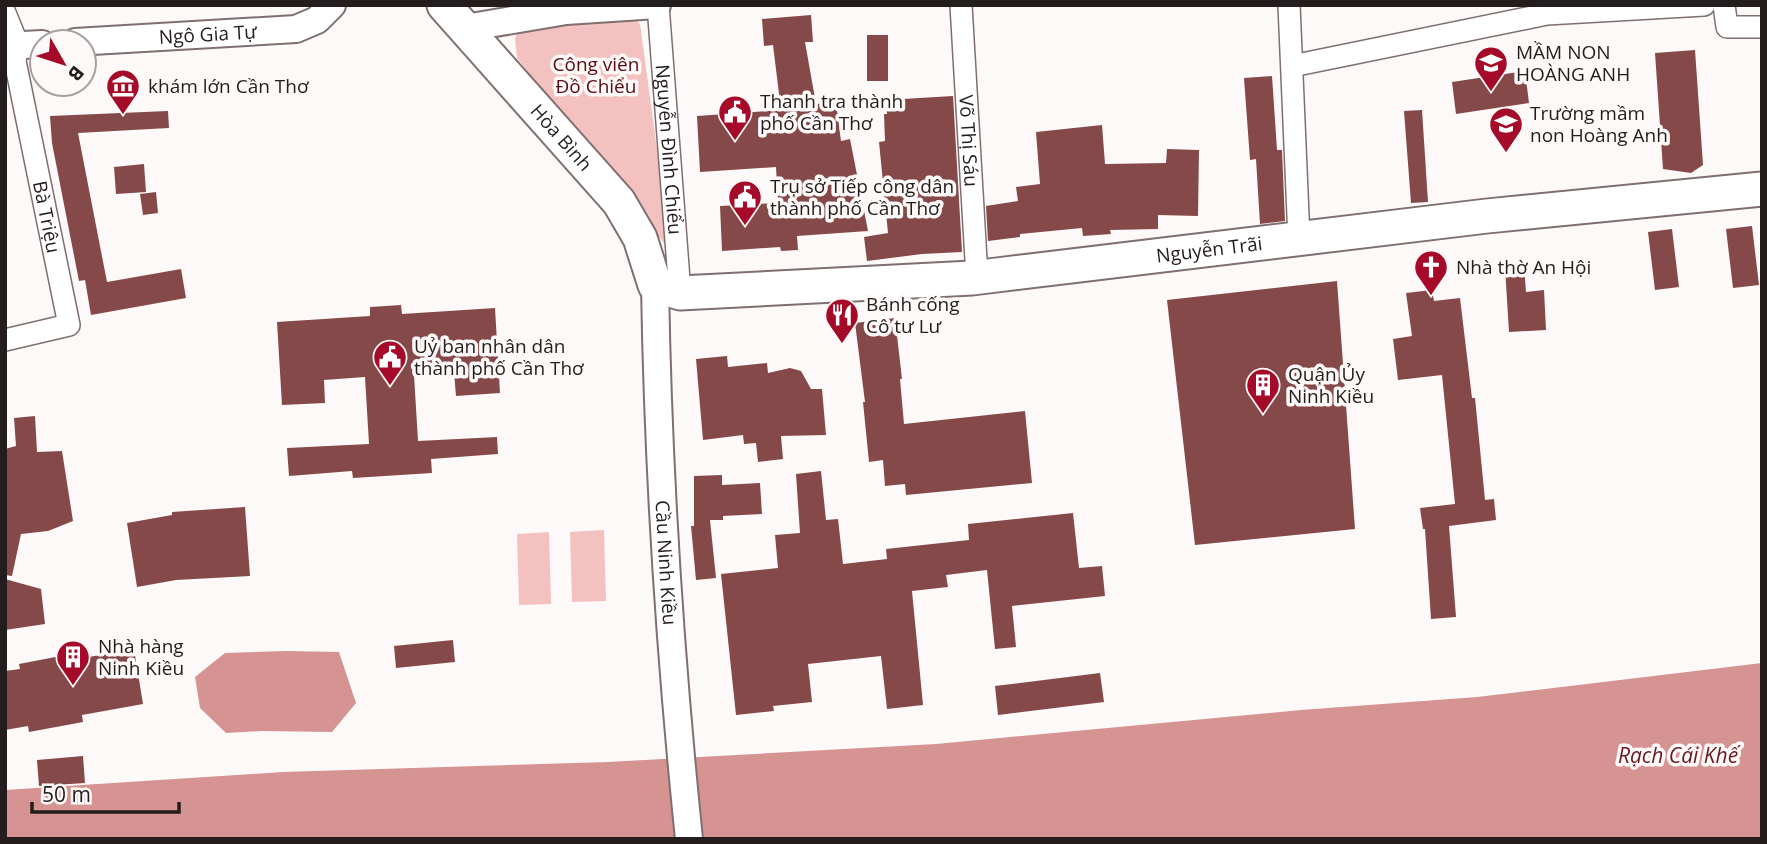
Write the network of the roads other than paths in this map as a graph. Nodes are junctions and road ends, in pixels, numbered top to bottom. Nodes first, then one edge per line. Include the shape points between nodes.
1 (332, 5) edge
2 (657, 5) edge
3 (961, 5) edge
4 (1289, 5) edge
5 (1704, 5) edge
6 (1724, 5) edge
7 (5, 13) edge
8 (454, 16) edge
9 (1762, 27) edge
10 (98, 41) edge
11 (22, 45) edge
12 (1292, 66) junction
13 (1762, 189) edge
14 (1299, 239) junction
15 (977, 277) junction
16 (668, 289) junction
17 (5, 340) edge
18 (689, 839) edge

1 - 10 street, Ngô Gia Tự via 317,20 296,29
2 - 8 street
2 - 16 street, Nguyễn Đình Chiểu
3 - 15 street, Võ Thị Sáu
4 - 12 street
5 - 12 street via 1547,14
6 - 9 street via 1727,27
7 - 11 street
8 - 16 main road, Hòa Bình via 619,202
11 - 17 street, Bà Triệu via 15,61 69,325
12 - 14 street
13 - 14 main road, Nguyễn Trãi
14 - 15 main road, Nguyễn Trãi
15 - 16 main road, Nguyễn Trãi
16 - 18 street, Cầu Ninh Kiều via 657,392

